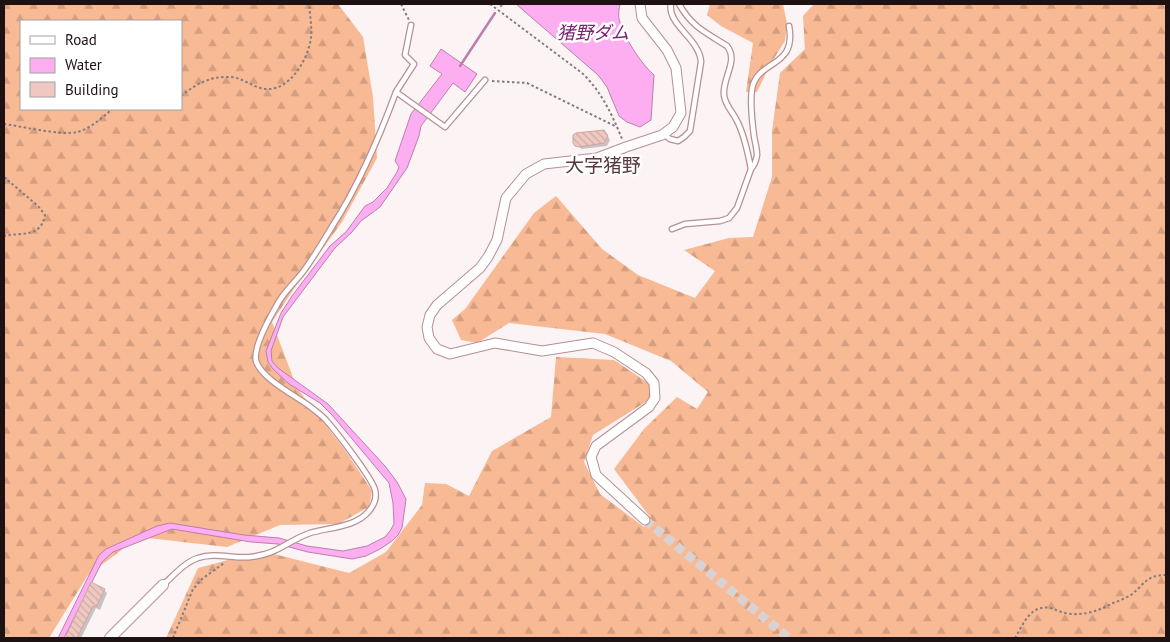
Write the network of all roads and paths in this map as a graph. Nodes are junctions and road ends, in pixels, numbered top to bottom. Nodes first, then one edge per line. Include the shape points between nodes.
1 (309, 4) edge
2 (401, 4) edge
3 (490, 4) edge
4 (640, 4) edge
5 (671, 4) edge
6 (679, 4) edge
7 (411, 25) joint
8 (789, 26) dead end
9 (484, 80) joint
10 (396, 92) junction
11 (182, 95) edge
12 (111, 110) edge
13 (4, 124) edge
14 (618, 128) junction
15 (664, 134) junction
16 (626, 147) junction
17 (751, 169) junction
18 (4, 177) edge
19 (672, 229) dead end
20 (4, 236) edge
21 (645, 520) tunnel mouth
22 (232, 557) junction
23 (1166, 575) edge
24 (162, 585) joint
25 (110, 638) edge
26 (173, 638) edge
27 (1015, 638) edge

1 - 11 path via 309,48 297,71 286,83 267,89 233,76 221,77 198,83
2 - 7 path
3 - 14 path via 582,73 592,83
4 - 15 street via 642,18 667,50 676,68 681,113
5 - 15 lane via 670,12 701,54 701,62 690,131 678,141
6 - 17 lane via 694,25 731,50 724,93 748,152
7 - 10 lane via 405,55 414,64
8 - 17 lane via 790,47 761,73 753,86 757,154
9 - 10 lane via 445,128
9 - 14 path via 527,83
10 - 22 lane via 364,171 335,223 304,270 282,296 267,323 256,361 276,384 325,419 375,489 376,500 369,512 356,521 310,534 267,555
12 - 13 path via 76,133
14 - 16 path
15 - 16 street
16 - 21 street via 597,158 544,164 526,174 506,198 497,240 488,258 437,304 427,326 429,338 437,349 450,354 495,343 542,350 593,343 614,352 646,373 654,383 654,398 649,407 596,446 591,457 596,475
17 - 19 lane via 737,208 729,218
18 - 20 path via 45,215 39,230
22 - 24 lane via 197,558
22 - 26 path via 202,578 193,589
23 - 27 path via 1146,579 1130,595 1097,611 1070,614 1040,608 1027,616
24 - 25 street

